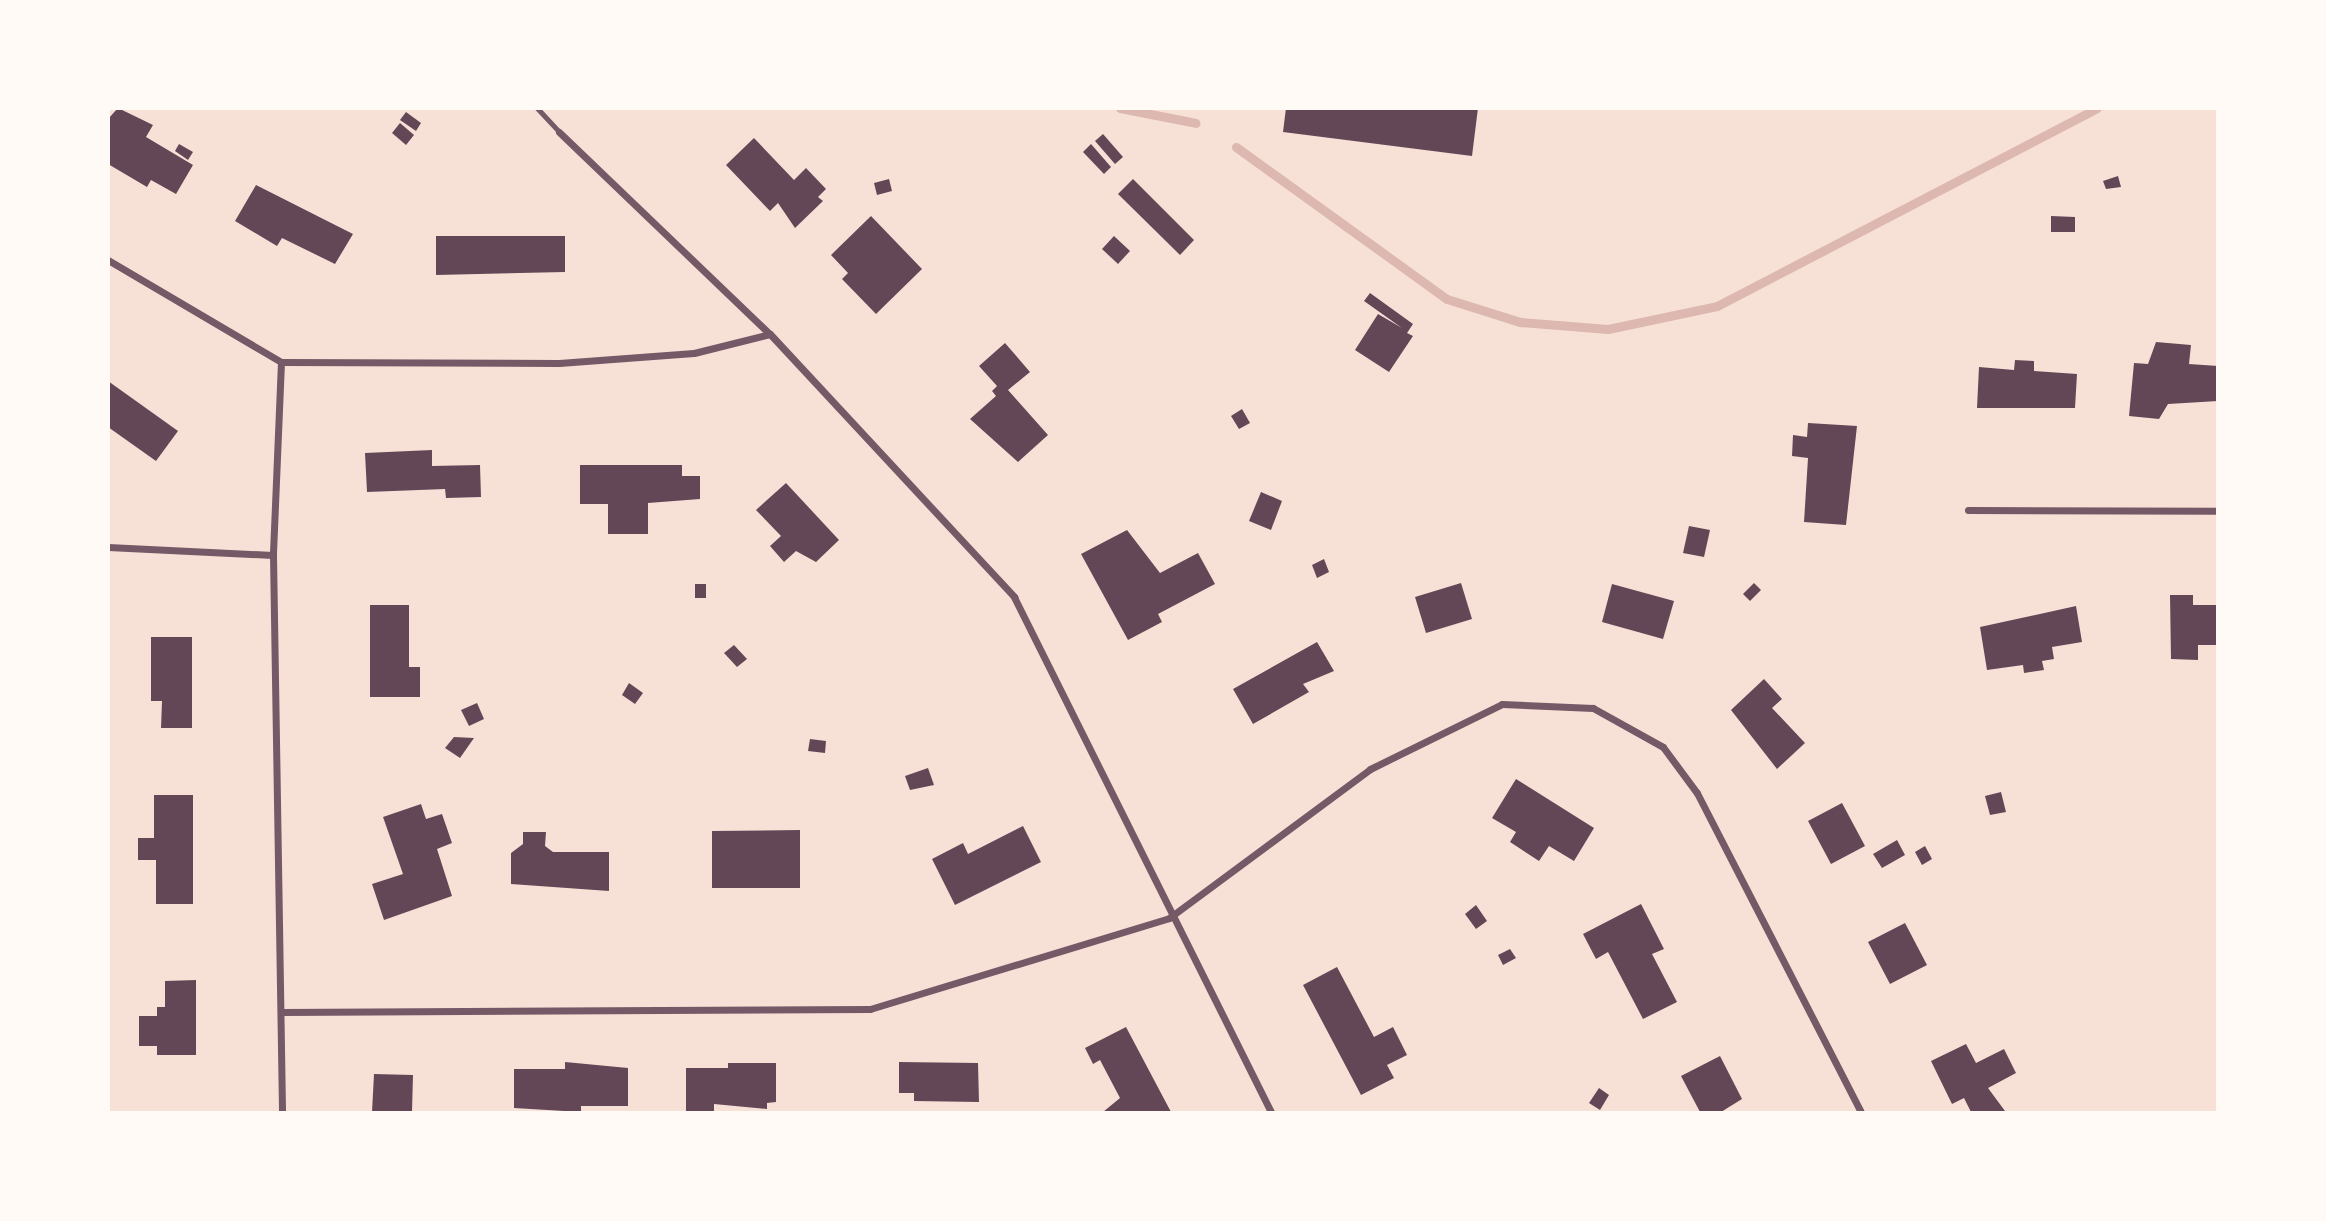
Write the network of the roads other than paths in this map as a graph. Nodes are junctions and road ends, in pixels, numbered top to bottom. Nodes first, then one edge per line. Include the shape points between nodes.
1 (537, 108) edge
2 (559, 132) joint
3 (108, 260) edge
4 (770, 334) junction
5 (281, 362) junction
6 (1968, 510) dead end
7 (2217, 510) edge
8 (108, 547) edge
9 (273, 555) junction
10 (1169, 918) junction
11 (282, 1012) junction
12 (282, 1112) edge
13 (1271, 1112) edge
14 (1861, 1112) edge

1 - 2 lane
2 - 4 street
3 - 5 street
4 - 5 street via 694,353 559,363
4 - 10 street via 1014,597
5 - 9 street
6 - 7 street
8 - 9 street
9 - 11 street
10 - 11 street via 870,1009
10 - 13 street
10 - 14 street via 1370,769 1502,704 1593,708 1663,747 1697,793
11 - 12 street

